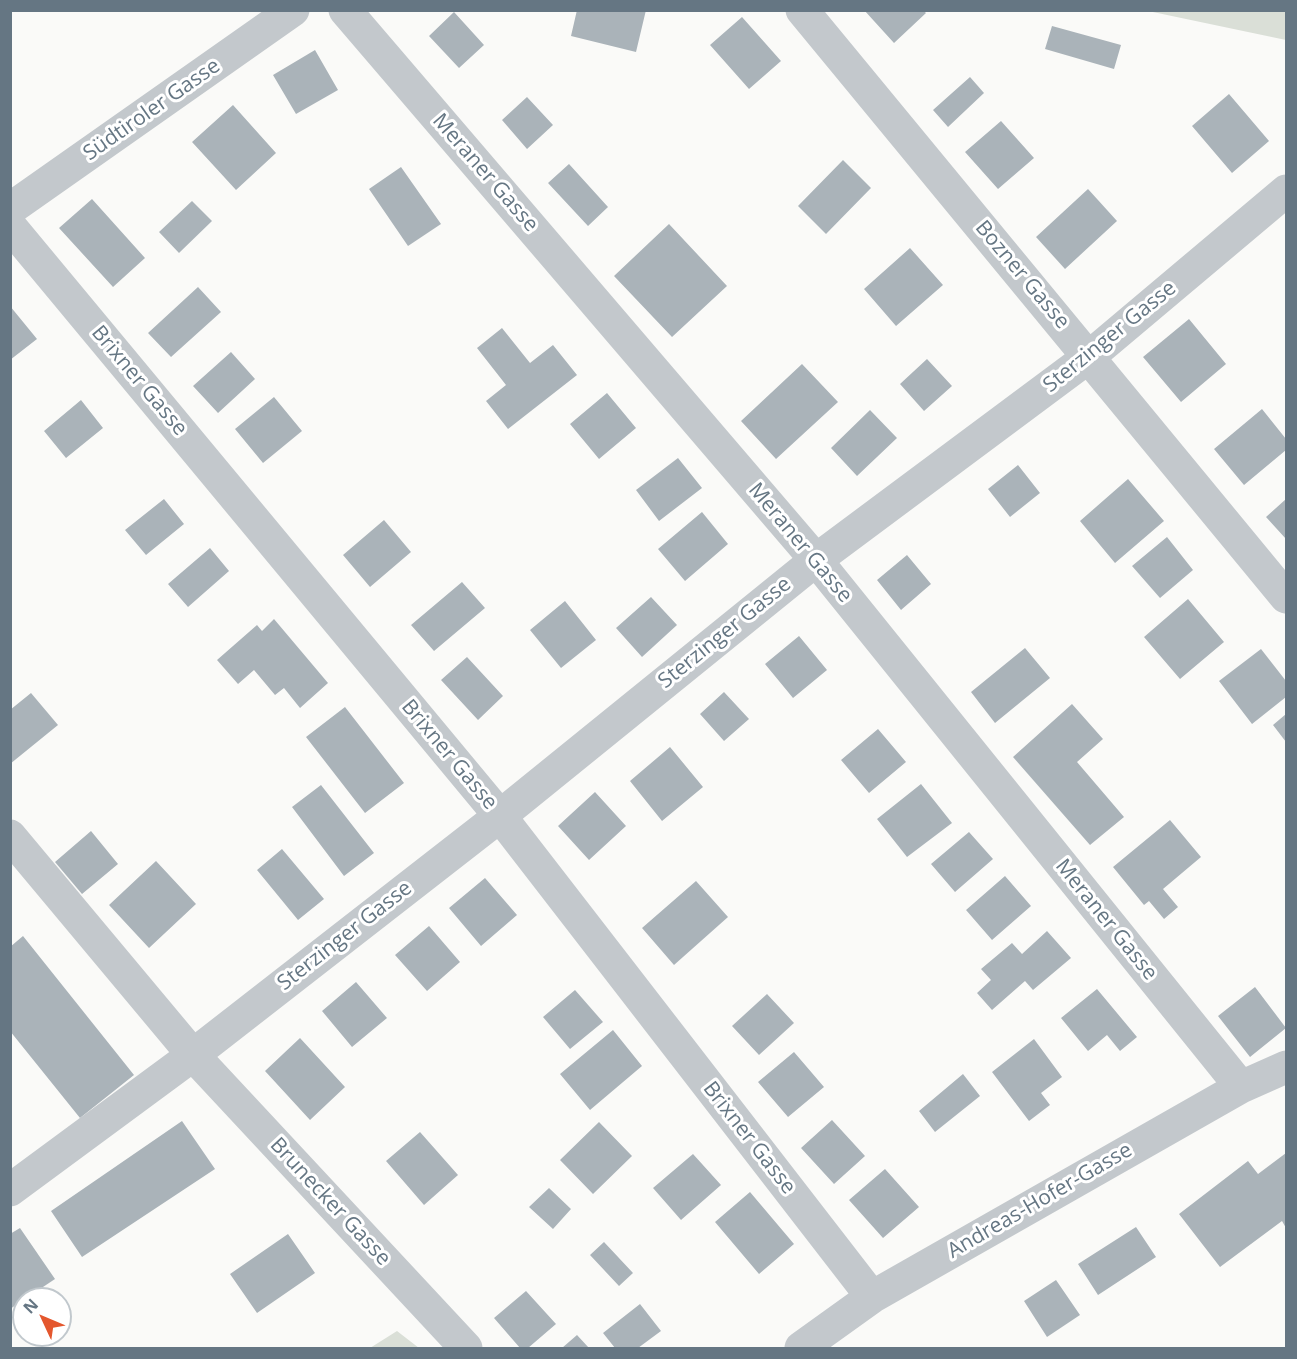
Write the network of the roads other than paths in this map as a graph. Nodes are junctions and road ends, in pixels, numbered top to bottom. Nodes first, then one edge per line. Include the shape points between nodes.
1 (293, 10) edge
2 (345, 10) edge
3 (802, 10) edge
4 (1287, 191) edge
5 (10, 209) edge
6 (10, 226) edge
7 (1090, 356) junction
8 (816, 560) junction
9 (1287, 597) edge
10 (500, 816) junction
11 (10, 837) edge
12 (193, 1055) junction
13 (1287, 1067) edge
14 (1241, 1087) junction
15 (10, 1190) edge
16 (872, 1297) junction
17 (466, 1348) edge
18 (801, 1348) edge

1 - 5 street, Südtiroler Gasse
2 - 8 street, Meraner Gasse
3 - 7 street, Bozner Gasse
4 - 7 street, Sterzinger Gasse
6 - 10 street, Brixner Gasse
7 - 8 street, Sterzinger Gasse
7 - 9 street, Bozner Gasse
8 - 10 street, Sterzinger Gasse
8 - 14 street, Meraner Gasse
10 - 12 street, Sterzinger Gasse
10 - 16 street, Brixner Gasse
11 - 12 street, Brunecker Gasse
12 - 15 street
12 - 17 street, Brunecker Gasse
13 - 14 street, Andreas-Hofer-Gasse
14 - 16 street, Andreas-Hofer-Gasse
16 - 18 street, Andreas-Hofer-Gasse

